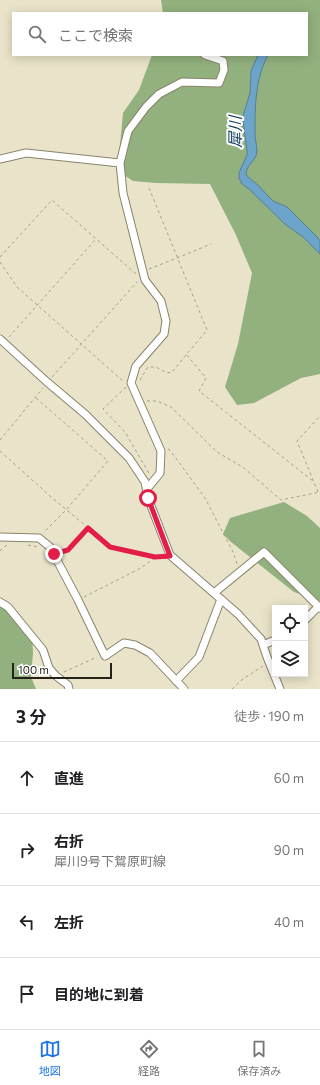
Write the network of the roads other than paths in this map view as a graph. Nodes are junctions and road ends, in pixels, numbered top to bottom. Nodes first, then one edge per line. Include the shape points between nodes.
1 (208, 56) edge
2 (0, 159) edge
3 (120, 163) junction
4 (2, 341) edge
5 (146, 489) junction
6 (0, 537) edge
7 (214, 593) junction
8 (221, 599) junction
9 (0, 602) edge
10 (319, 608) edge
11 (308, 617) edge
12 (273, 641) edge
13 (263, 645) junction
14 (176, 681) junction
15 (69, 689) edge
16 (184, 689) edge
17 (280, 689) edge

1 - 3 street via 223,62 224,70 218,83 182,82 159,94 128,130
2 - 3 street via 26,153
3 - 5 street via 123,193 139,272 161,301 166,321 164,334 136,366 131,382 161,451 160,473
4 - 5 street via 85,414 129,458 146,482
5 - 7 street via 170,556
6 - 14 street via 39,538 50,547 105,656 124,643 135,645 150,653
7 - 8 street
7 - 10 street via 264,552
8 - 13 street via 261,639
8 - 14 street via 199,658
9 - 15 street via 8,607 44,650 49,668 68,685
10 - 11 street
12 - 13 street
13 - 17 street
14 - 16 street

